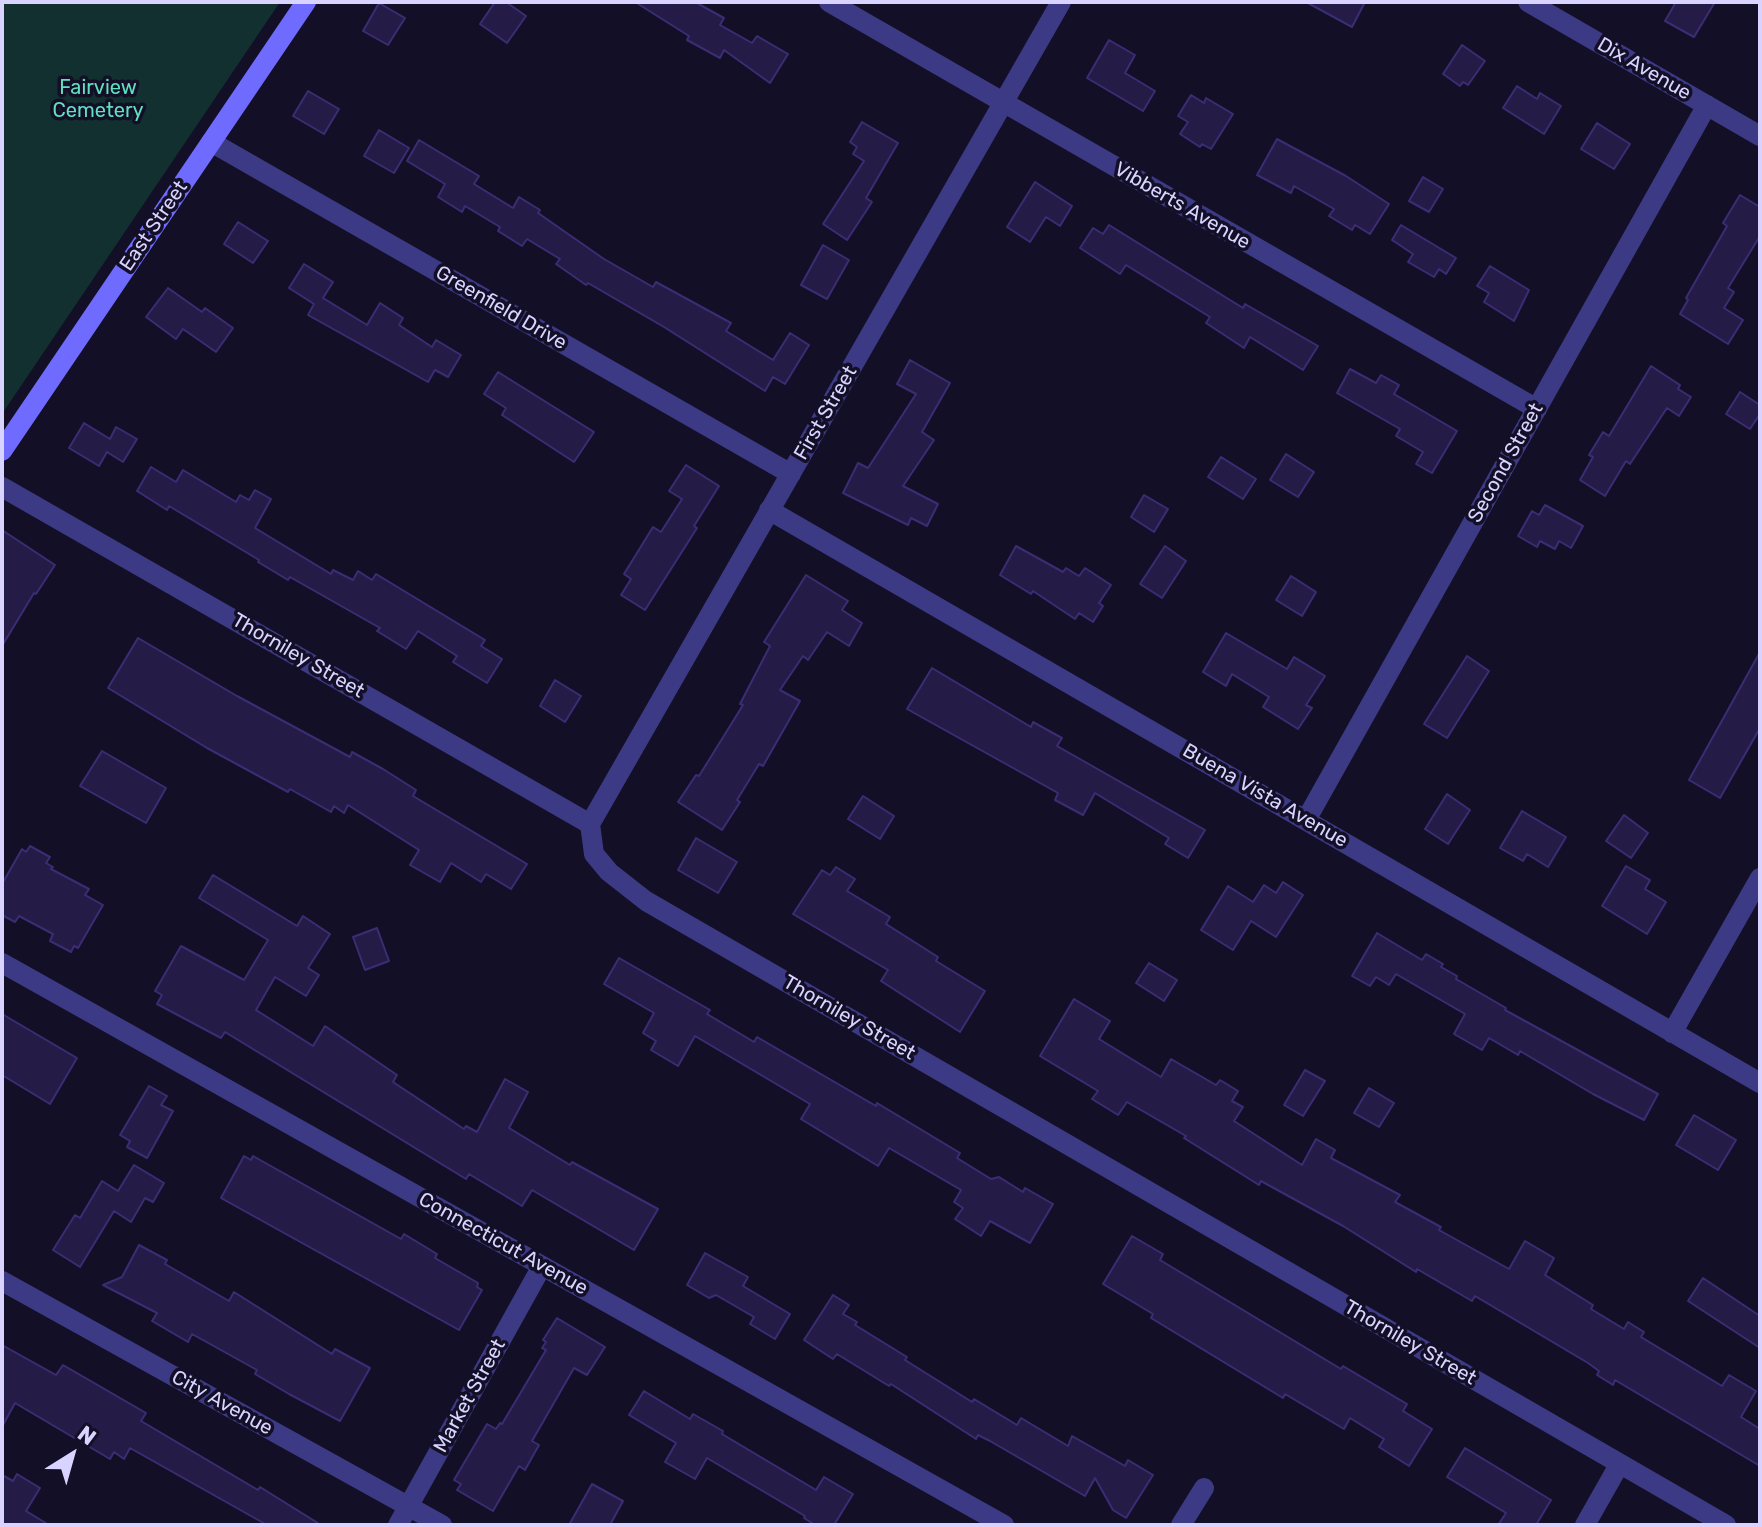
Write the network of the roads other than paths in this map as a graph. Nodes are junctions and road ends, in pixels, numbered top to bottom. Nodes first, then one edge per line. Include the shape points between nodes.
1 (306, 2) edge
2 (829, 2) edge
3 (1061, 2) edge
4 (1528, 2) edge
5 (1005, 104) junction
6 (1707, 105) junction
7 (1760, 136) edge
8 (211, 142) junction
9 (1537, 409) junction
10 (2, 451) edge
11 (791, 474) junction
12 (2, 487) edge
13 (769, 510) junction
14 (1306, 820) junction
15 (590, 824) junction
16 (1760, 878) edge
17 (2, 963) edge
18 (1672, 1033) junction
19 (1760, 1083) edge
20 (542, 1266) junction
21 (2, 1281) edge
22 (1619, 1465) junction
23 (1204, 1488) dead end
24 (408, 1506) junction
25 (398, 1525) edge
26 (442, 1525) edge
27 (1004, 1525) edge
28 (1181, 1525) edge
29 (1585, 1525) edge
30 (1726, 1525) edge

1 - 8 street, East Street
2 - 5 street, Vibberts Avenue
3 - 5 street, First Street
4 - 6 street, Dix Avenue
5 - 9 street, Vibberts Avenue
5 - 11 street, First Street
6 - 7 street, Dix Avenue
6 - 9 street, Second Street
8 - 10 street, East Street
8 - 11 street, Greenfield Drive
9 - 14 street, Second Street
11 - 13 street, First Street
12 - 15 street, Thorniley Street
13 - 14 street, Buena Vista Avenue
13 - 15 street, First Street
14 - 18 street, Buena Vista Avenue
15 - 22 street, Thorniley Street via 594,854 646,901
16 - 18 street
17 - 20 street, Connecticut Avenue
18 - 19 street, Buena Vista Avenue
20 - 24 street, Market Street
20 - 27 street, Connecticut Avenue
21 - 24 street, City Avenue
22 - 29 street
22 - 30 street, Thorniley Street
23 - 28 street
24 - 25 street, Market Street
24 - 26 street, City Avenue

